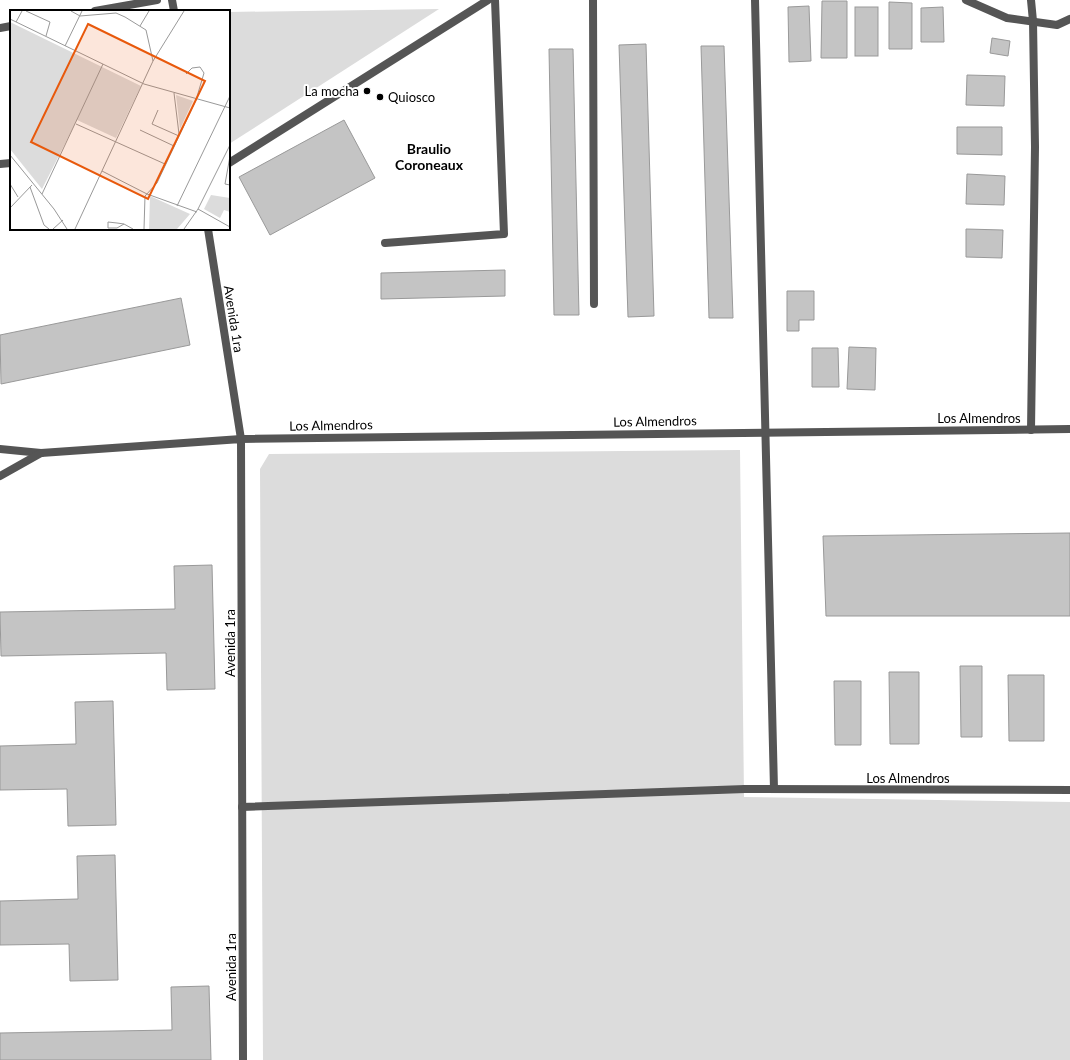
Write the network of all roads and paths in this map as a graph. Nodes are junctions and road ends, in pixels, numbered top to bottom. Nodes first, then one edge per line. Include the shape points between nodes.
1 (158, 0) edge
2 (172, 0) edge
3 (488, 0) edge
4 (495, 0) edge
5 (593, 0) edge
6 (755, 0) edge
7 (966, 0) edge
8 (1031, 0) edge
9 (101, 10) edge
10 (174, 10) edge
11 (1070, 19) edge
12 (1033, 22) junction
13 (10, 26) edge
14 (0, 28) edge
15 (230, 162) edge
16 (10, 163) edge
17 (0, 164) edge
18 (208, 230) edge
19 (385, 244) dead end
20 (594, 304) dead end
21 (1030, 430) junction
22 (1070, 430) edge
23 (766, 432) junction
24 (241, 439) junction
25 (0, 449) edge
26 (41, 453) junction
27 (0, 476) edge
28 (774, 789) junction
29 (1070, 790) edge
30 (242, 807) junction
31 (243, 1060) edge

1 - 9 street
2 - 10 street
3 - 15 street
4 - 19 street via 504,234
5 - 20 street
6 - 23 street
7 - 12 street via 1006,18
8 - 12 street
11 - 12 street via 1057,25
12 - 21 street via 1035,148
13 - 14 street
16 - 17 street
18 - 24 street, Avenida 1ra
21 - 22 street, Los Almendros
21 - 23 street, Los Almendros
23 - 24 street, Los Almendros
23 - 28 street
24 - 26 street, Los Almendros
24 - 30 street, Avenida 1ra
25 - 26 street, Los Almendros
26 - 27 street
28 - 29 street, Los Almendros
28 - 30 street, Los Almendros
30 - 31 street, Avenida 1ra

